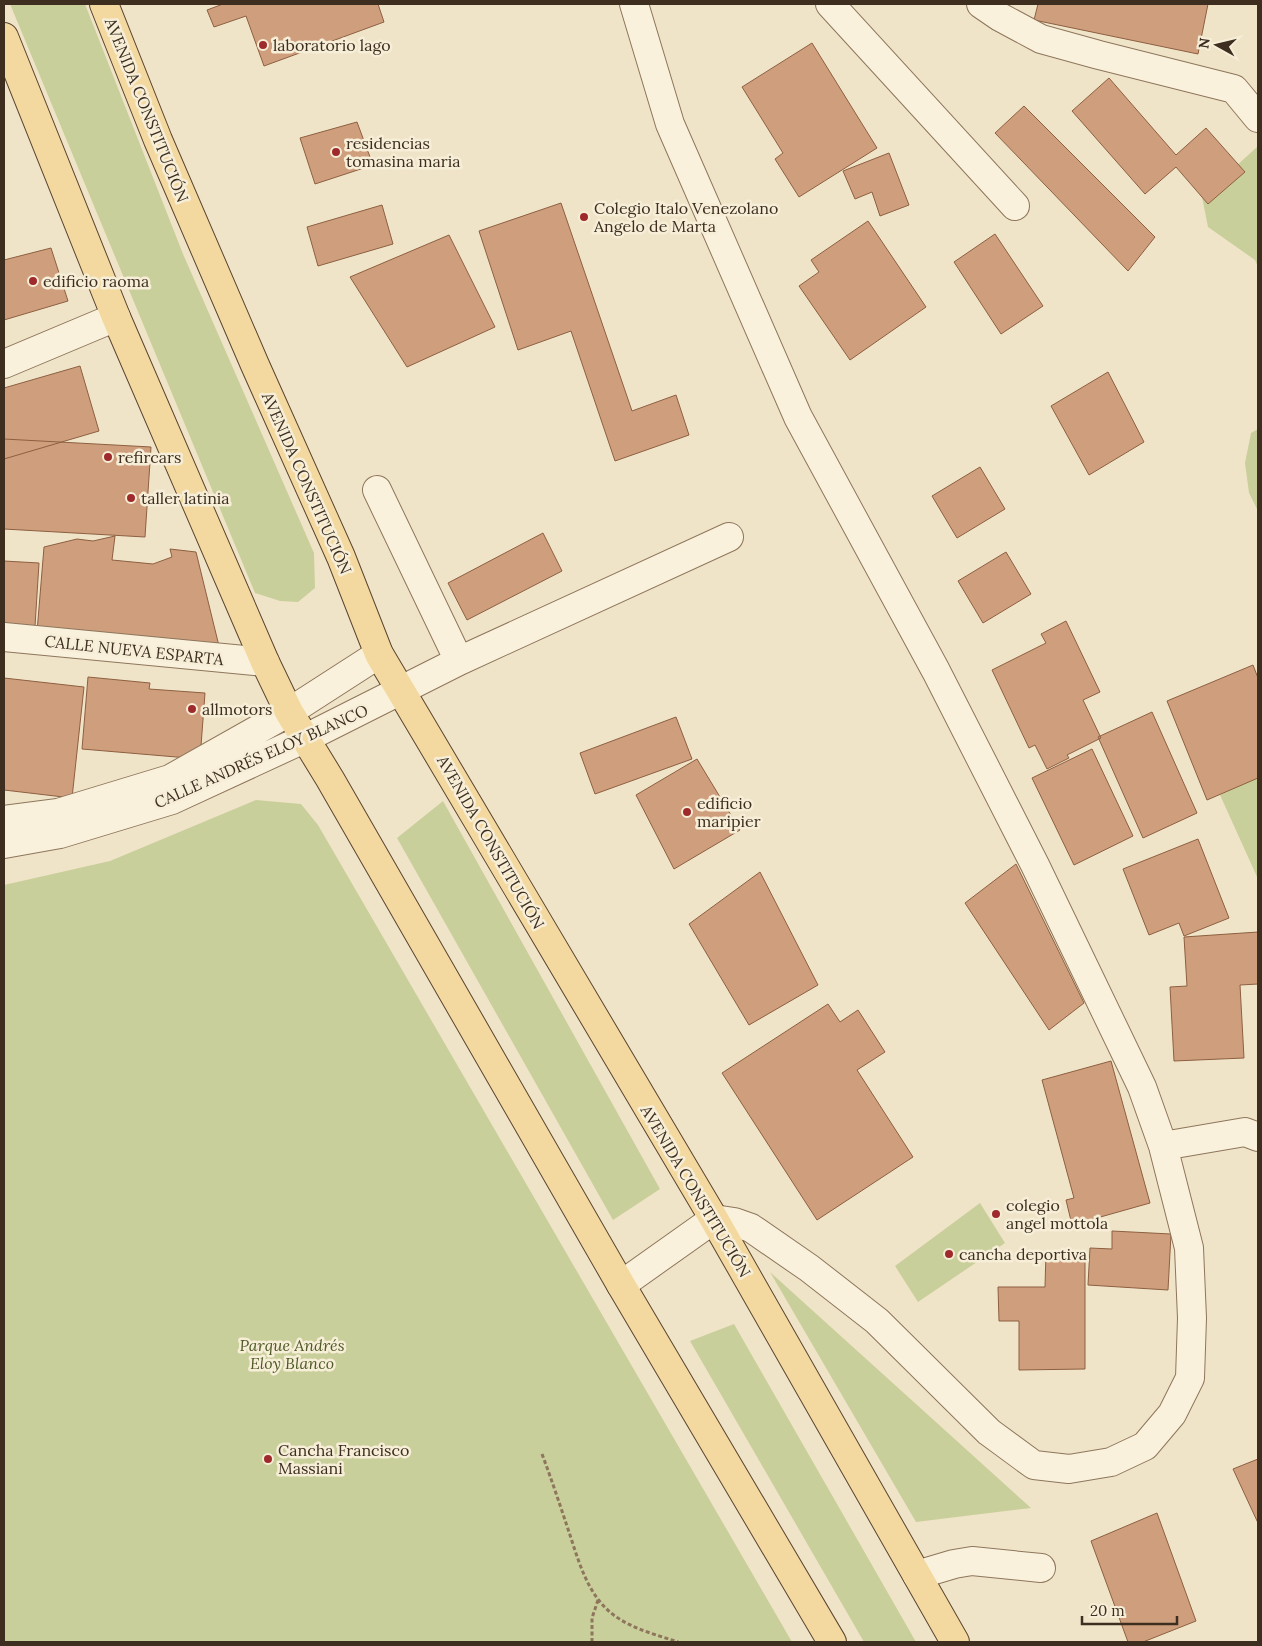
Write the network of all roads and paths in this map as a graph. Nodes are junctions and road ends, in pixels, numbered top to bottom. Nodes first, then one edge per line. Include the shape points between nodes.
1 (104, 4) edge
2 (634, 4) edge
3 (830, 4) edge
4 (982, 4) edge
5 (4, 36) edge
6 (1258, 118) edge
7 (1015, 206) dead end
8 (116, 317) junction
9 (4, 364) edge
10 (377, 490) dead end
11 (729, 538) dead end
12 (4, 637) edge
13 (379, 654) junction
14 (265, 662) junction
15 (459, 662) junction
16 (401, 692) junction
17 (289, 712) junction
18 (306, 738) junction
19 (4, 820) edge
20 (4, 844) edge
21 (1258, 1137) edge
22 (1163, 1146) junction
23 (714, 1219) junction
24 (621, 1286) junction
25 (542, 1454) dead end
26 (1041, 1568) dead end
27 (917, 1575) junction
28 (598, 1600) junction
29 (592, 1642) edge
30 (678, 1642) edge
31 (832, 1642) edge
32 (956, 1642) edge

1 - 13 main road, AVENIDA CONSTITUCIÓN via 158,140 341,557
2 - 22 street via 670,124 798,417 936,671 1030,856 1142,1087
3 - 7 street
4 - 6 street via 1041,39 1234,89
5 - 8 main road
8 - 9 street
8 - 14 main road
10 - 15 street
11 - 15 street, CALLE ANDRÉS ELOY BLANCO
12 - 14 street, CALLE NUEVA ESPARTA
13 - 16 main road, AVENIDA CONSTITUCIÓN
13 - 17 street, CALLE ANDRÉS ELOY BLANCO
14 - 17 main road
15 - 16 street, CALLE ANDRÉS ELOY BLANCO
16 - 18 street, CALLE ANDRÉS ELOY BLANCO
16 - 23 main road, AVENIDA CONSTITUCIÓN
17 - 18 main road
17 - 19 street, CALLE ANDRÉS ELOY BLANCO via 170,779 58,814
18 - 20 street, CALLE ANDRÉS ELOY BLANCO via 172,800 60,834
18 - 24 main road
21 - 22 street via 1244,1132
22 - 23 street via 1188,1248 1192,1318 1190,1378 1172,1414 1145,1446 1111,1462 1068,1469 1034,1464 989,1432 877,1321 809,1268 751,1228
23 - 24 street
23 - 27 main road, AVENIDA CONSTITUCIÓN
24 - 31 main road
25 - 28 path via 582,1572
26 - 27 street via 972,1561
27 - 32 main road, AVENIDA CONSTITUCIÓN
28 - 29 path via 592,1618
28 - 30 path via 622,1621

